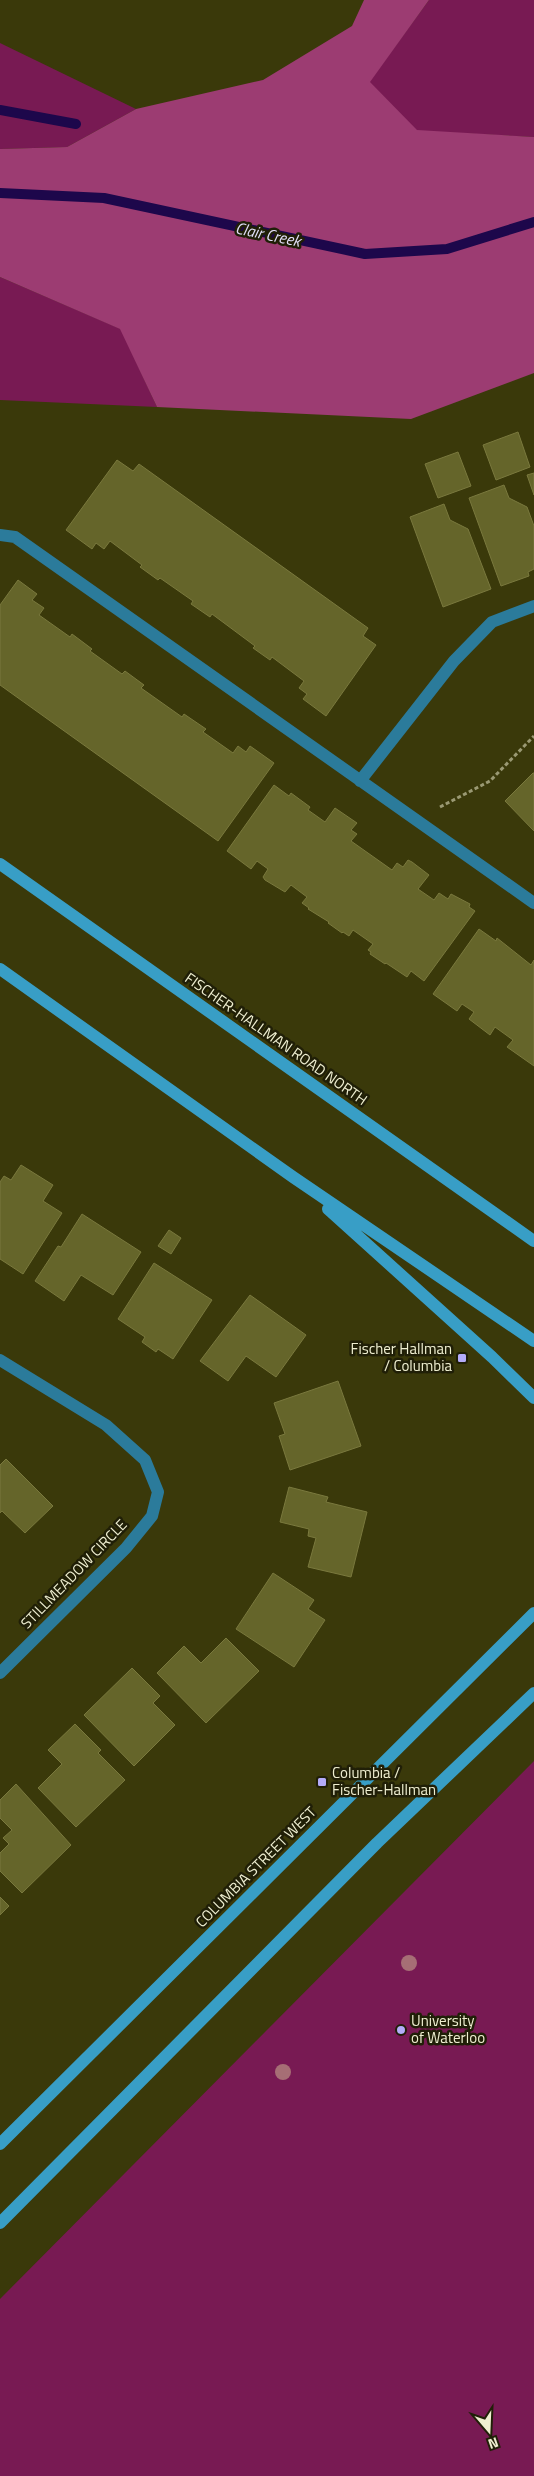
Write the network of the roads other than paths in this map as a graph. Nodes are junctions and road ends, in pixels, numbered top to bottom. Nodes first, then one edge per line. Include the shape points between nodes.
1 (0, 535) edge
2 (534, 606) edge
3 (360, 781) junction
4 (0, 864) edge
5 (534, 903) edge
6 (0, 969) edge
7 (293, 1177) junction
8 (534, 1240) edge
9 (534, 1341) edge
10 (0, 1360) edge
11 (534, 1398) edge
12 (534, 1613) edge
13 (0, 1673) edge
14 (534, 1693) edge
15 (0, 2144) edge
16 (0, 2223) edge

1 - 3 street via 15,537
2 - 3 street via 492,622 454,662
3 - 5 street
4 - 8 main road, FISCHER-HALLMAN ROAD NORTH
6 - 7 main road
7 - 9 main road
7 - 11 main road
10 - 13 street, STILLMEADOW CIRCLE via 106,1425 145,1460 158,1492 152,1516 126,1548
12 - 15 main road, COLUMBIA STREET WEST
14 - 16 main road via 377,1843

